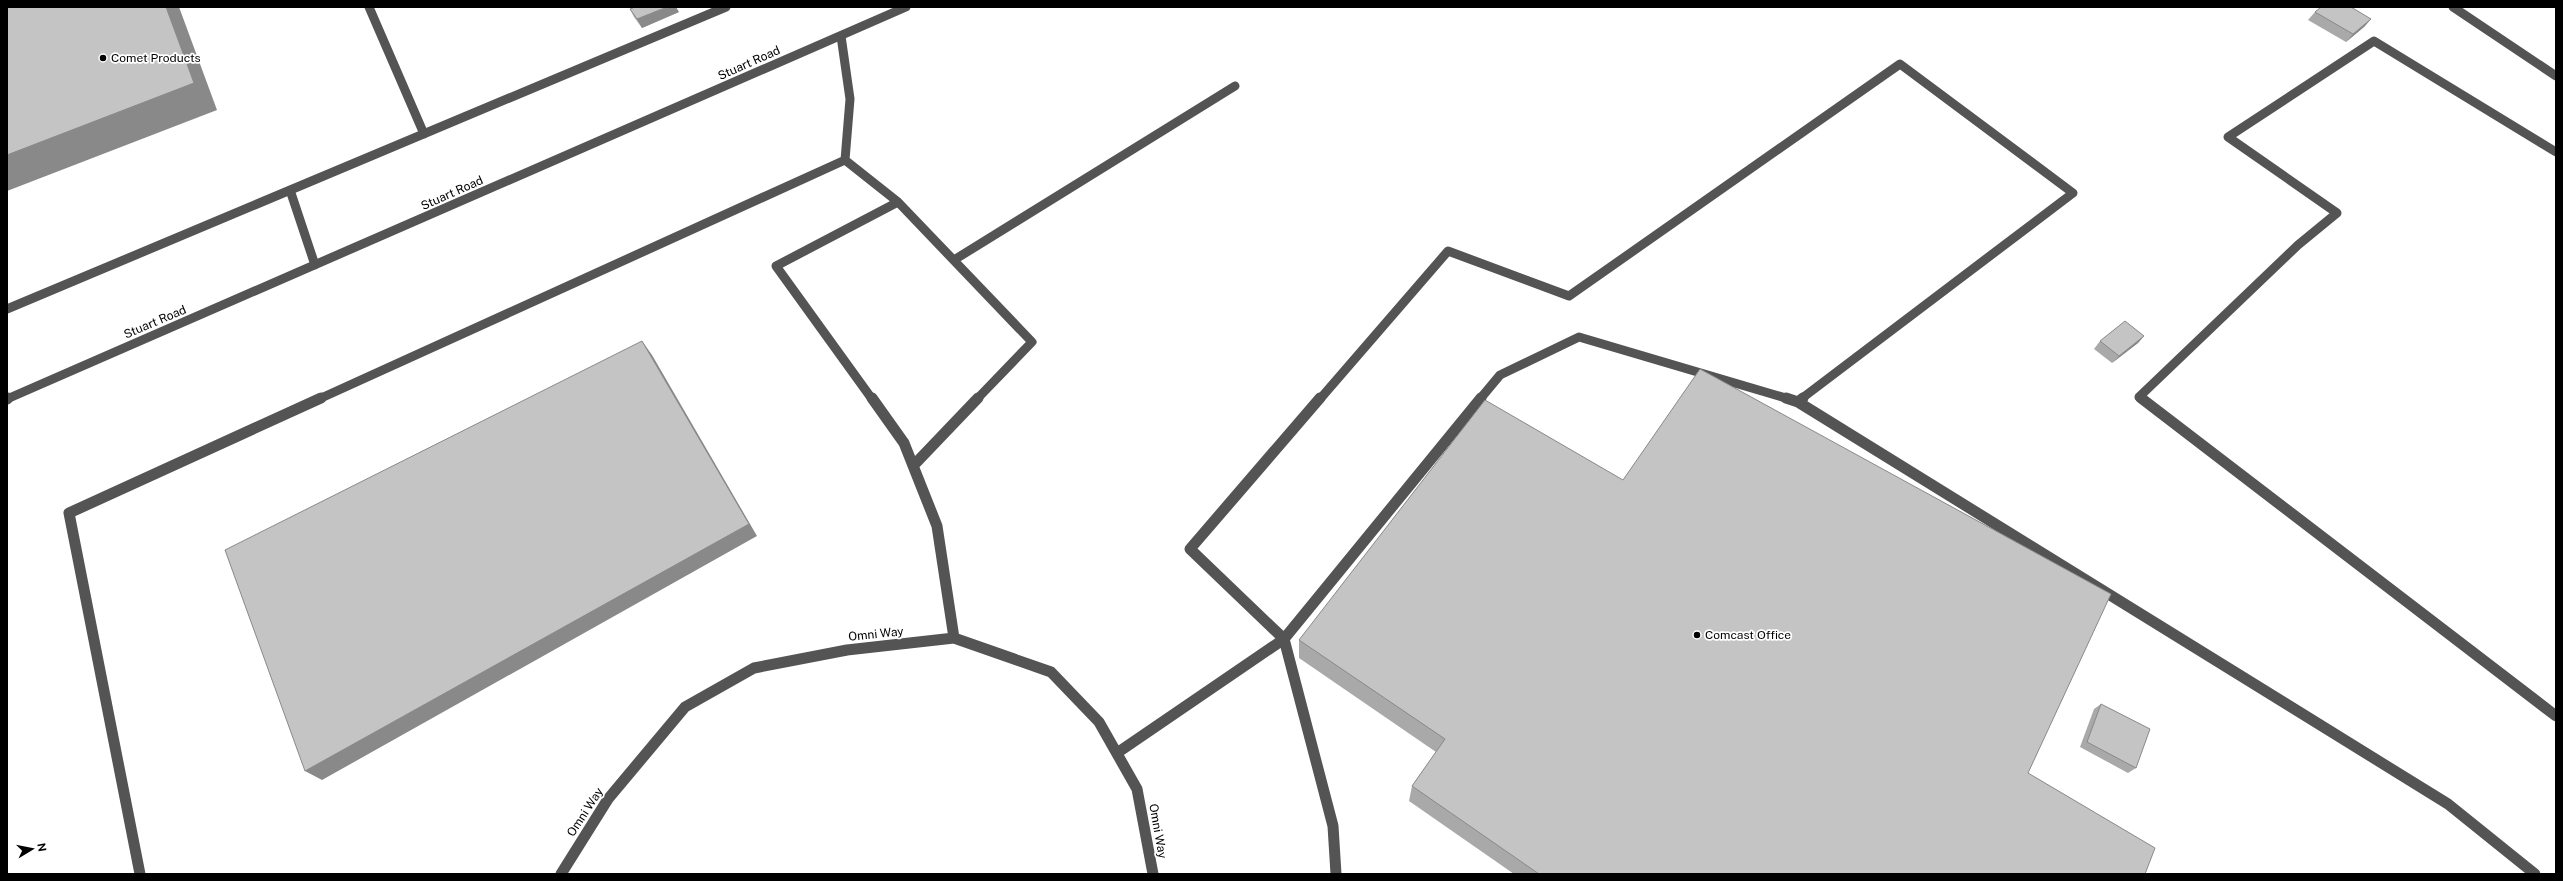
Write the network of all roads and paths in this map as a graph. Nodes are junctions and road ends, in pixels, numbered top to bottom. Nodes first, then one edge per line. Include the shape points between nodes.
1 (369, 7) edge
2 (726, 7) edge
3 (906, 7) edge
4 (2453, 7) edge
5 (841, 36) junction
6 (2554, 75) edge
7 (1235, 86) dead end
8 (424, 134) junction
9 (2556, 152) edge
10 (845, 160) junction
11 (290, 190) junction
12 (898, 202) junction
13 (954, 260) junction
14 (315, 265) junction
15 (7, 309) edge
16 (7, 399) edge
17 (1798, 402) junction
18 (913, 466) junction
19 (954, 638) junction
20 (1284, 639) junction
21 (2556, 716) edge
22 (1117, 753) junction
23 (140, 874) edge
24 (561, 874) edge
25 (1153, 874) edge
26 (1336, 874) edge
27 (2535, 874) edge

1 - 8 street
2 - 8 street
3 - 5 street, Stuart Road
4 - 6 street
5 - 10 street via 850,99
5 - 14 street, Stuart Road
7 - 13 street
8 - 11 street
9 - 21 street via 2374,42 2228,137 2337,213 2298,245 2139,397
10 - 12 street
10 - 23 street via 69,513
11 - 14 street
11 - 15 street
12 - 13 street
12 - 18 street via 776,266 904,443
13 - 18 street via 1032,342
14 - 16 street, Stuart Road
17 - 20 street via 1579,337 1500,376
17 - 20 street via 2073,193 1900,64 1569,296 1448,252 1190,549
17 - 27 street via 2448,804
18 - 19 street via 937,526
19 - 22 street, Omni Way via 1051,672 1099,722
19 - 24 street, Omni Way via 847,650 754,668 685,707 608,799
20 - 22 street
20 - 26 street via 1333,826
22 - 25 street, Omni Way via 1137,789

